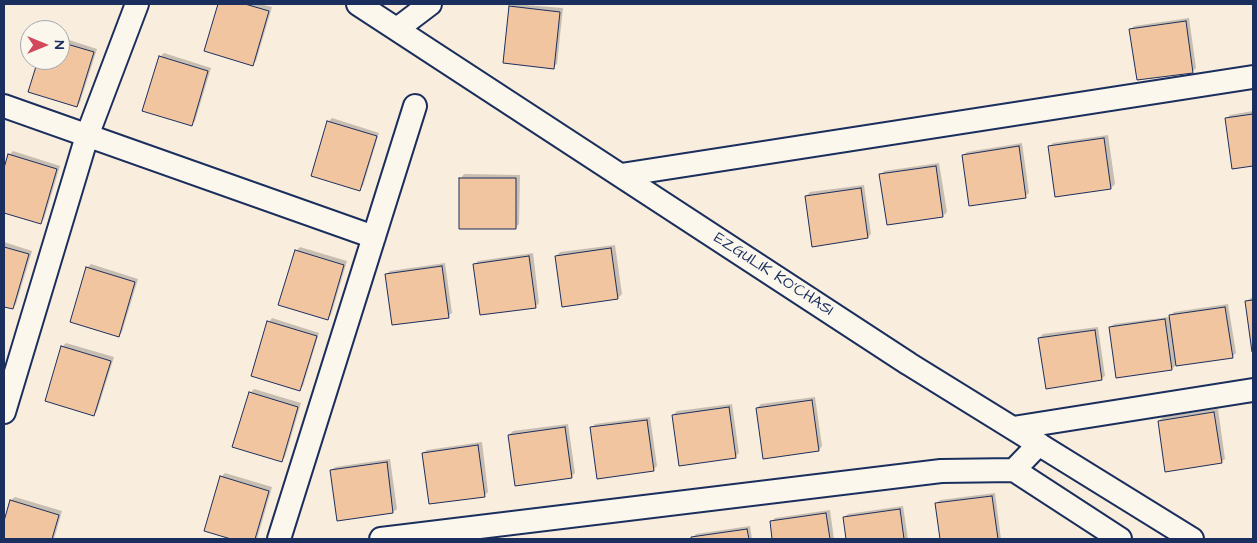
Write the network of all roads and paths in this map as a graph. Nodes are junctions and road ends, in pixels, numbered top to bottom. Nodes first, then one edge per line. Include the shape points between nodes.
1 (137, 4) edge
2 (358, 4) edge
3 (430, 4) edge
4 (396, 29) junction
5 (1253, 77) edge
6 (4, 106) edge
7 (415, 106) dead end
8 (87, 136) junction
9 (621, 175) junction
10 (374, 237) junction
11 (1253, 390) edge
12 (4, 412) edge
13 (1013, 428) junction
14 (1039, 444) junction
15 (1014, 470) junction
16 (279, 539) edge
17 (381, 539) edge
18 (1120, 539) edge
19 (1192, 539) edge

1 - 8 street
2 - 4 street, EZGULIK KO'CHASI
3 - 4 street
4 - 9 street, EZGULIK KO'CHASI
5 - 9 street
6 - 8 street
7 - 10 street
8 - 10 street
8 - 12 street
9 - 13 street, EZGULIK KO'CHASI via 909,364
10 - 16 street
11 - 13 street
13 - 14 street, EZGULIK KO'CHASI
14 - 15 street
14 - 19 street, EZGULIK KO'CHASI
15 - 17 street via 941,471
15 - 18 street

